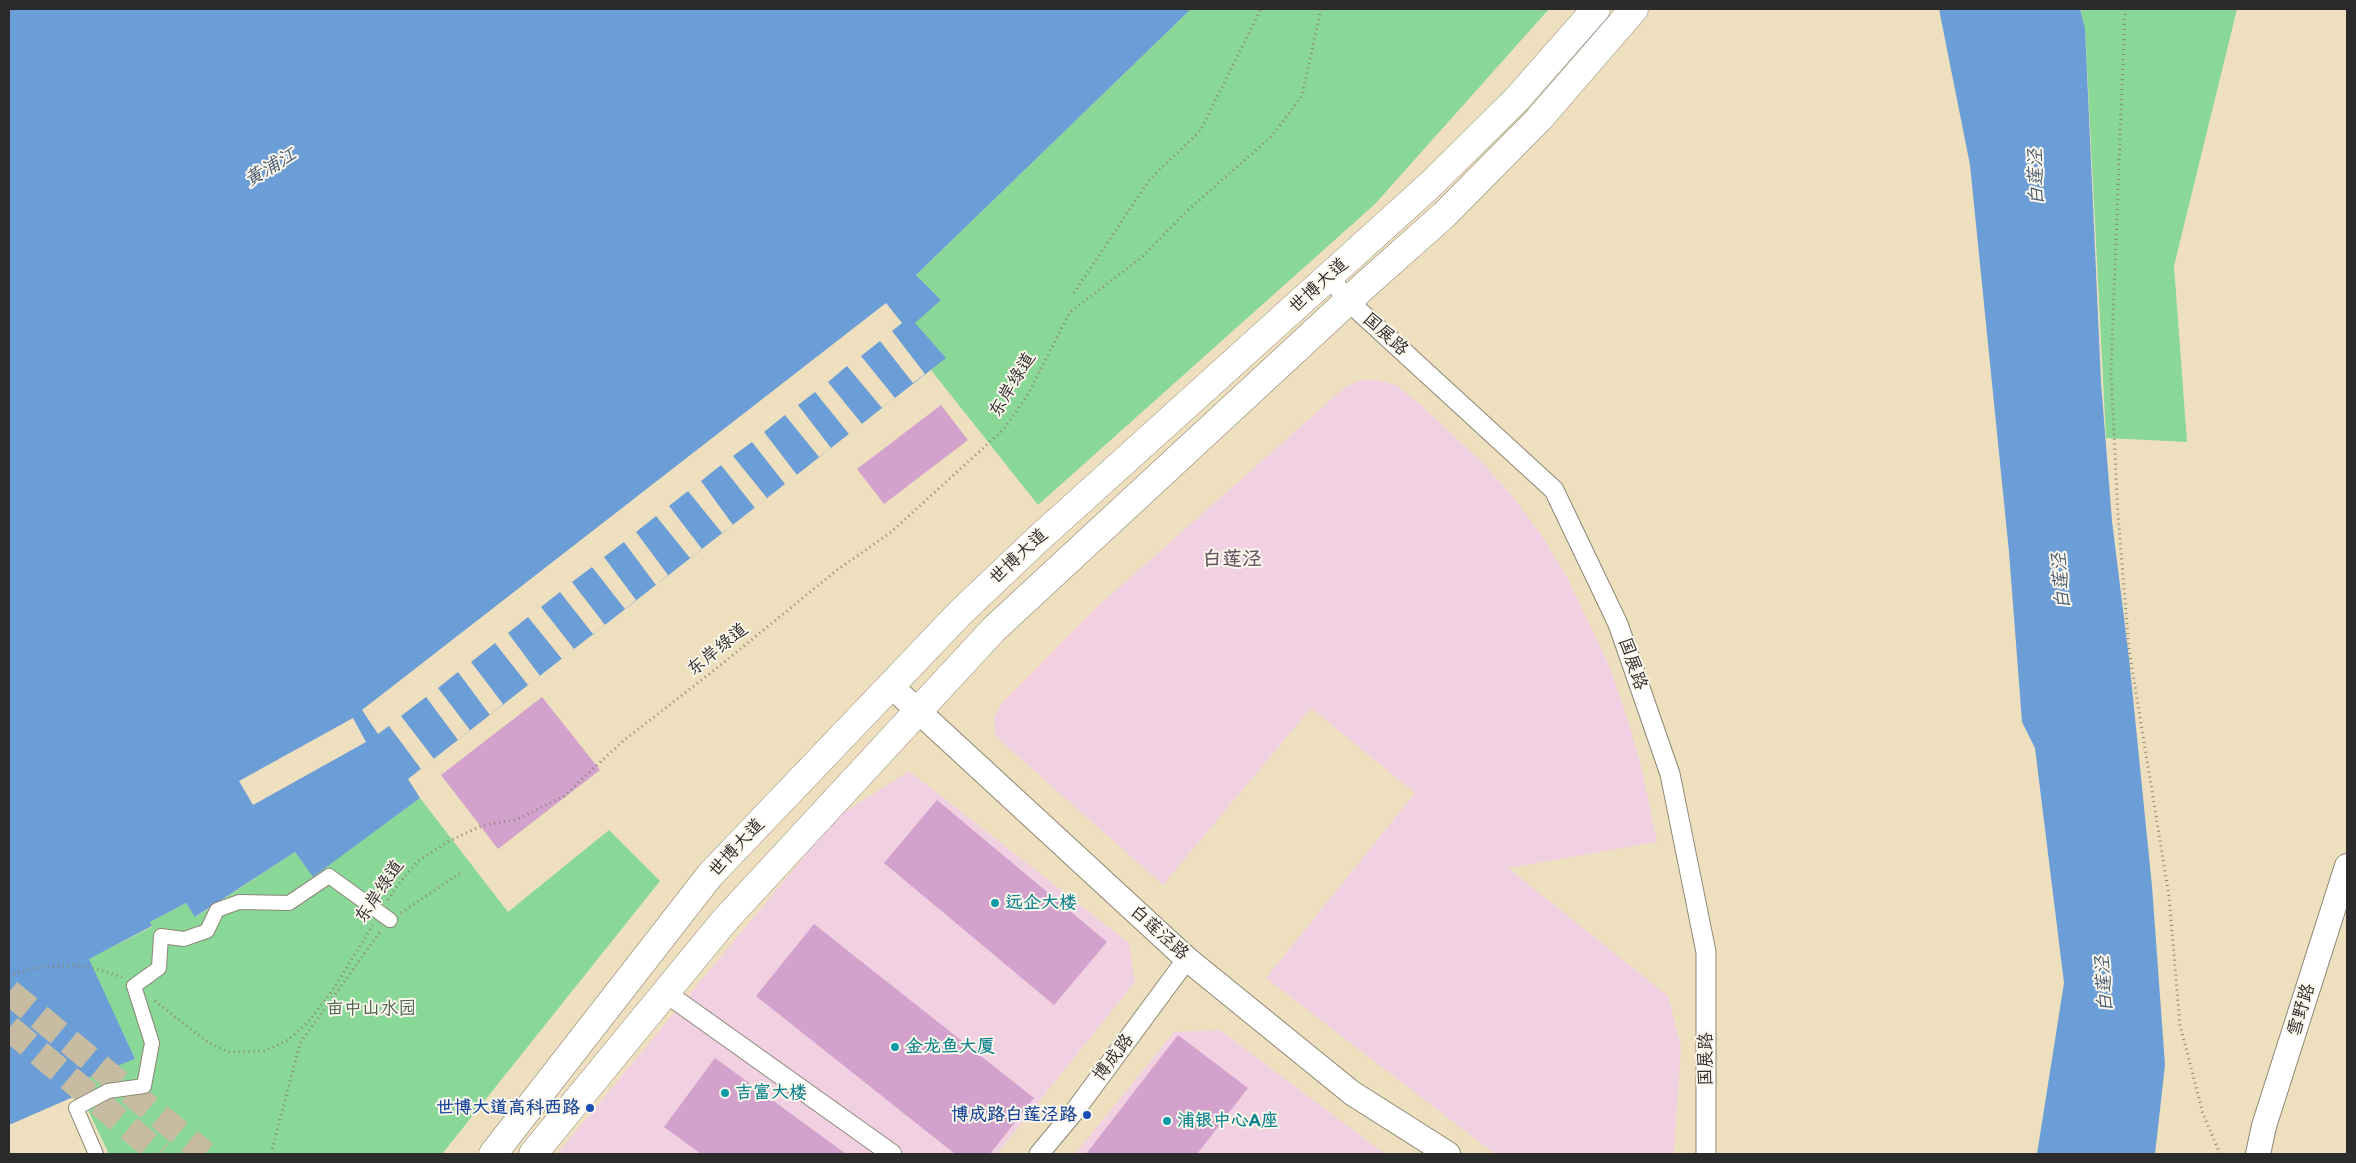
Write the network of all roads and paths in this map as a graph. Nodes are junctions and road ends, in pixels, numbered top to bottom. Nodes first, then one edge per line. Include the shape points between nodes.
1 (1260, 9) edge
2 (1320, 9) edge
3 (1596, 9) edge
4 (1634, 9) edge
5 (2125, 9) edge
6 (1330, 276) junction
7 (1074, 293) dead end
8 (1348, 301) junction
9 (891, 686) junction
10 (918, 711) junction
11 (2347, 866) edge
12 (464, 872) dead end
13 (385, 917) junction
14 (1187, 959) junction
15 (9, 976) edge
16 (131, 982) junction
17 (666, 993) junction
18 (96, 1154) edge
19 (271, 1154) edge
20 (493, 1154) edge
21 (533, 1154) edge
22 (892, 1154) edge
23 (1039, 1154) edge
24 (1448, 1154) edge
25 (1706, 1154) edge
26 (2220, 1154) edge
27 (2258, 1154) edge

1 - 7 path via 1200,131 1150,179
2 - 13 path, 东岸绿道 via 1302,96 1271,137 1188,210 1142,257 1070,312 1027,396 1003,430 890,533 837,570 623,741 564,796 518,819 481,826 418,861 396,886
3 - 6 main road, 世博大道 via 1516,100 1430,185
4 - 8 main road, 世博大道 via 1539,119 1444,214
5 - 26 path via 2111,370 2129,649 2169,896 2180,1025 2203,1114
6 - 8 street, 国展路
6 - 9 main road, 世博大道 via 1037,540 961,612
8 - 10 main road, 世博大道 via 994,629
8 - 25 street, 国展路 via 1554,490 1618,624 1670,774 1706,952
9 - 10 street, 白莲泾路
9 - 20 main road, 世博大道 via 710,875
10 - 14 street, 白莲泾路
10 - 17 main road, 世博大道 via 725,920
11 - 27 street, 雪野路 via 2264,1126
12 - 13 path
13 - 16 street via 329,876 289,903 239,902 217,910 207,931 184,939 161,936 159,968
13 - 16 path, 东岸绿道 via 307,1023 288,1040 264,1051 228,1052 206,1041
13 - 19 path via 376,936 300,1043
14 - 23 street, 博成路
14 - 24 street, 白莲泾路 via 1352,1093
15 - 16 path, 东岸绿道 via 35,968 72,965 100,970
16 - 18 street via 152,1043 144,1086 108,1092 76,1108
17 - 21 main road, 世博大道
17 - 22 street

